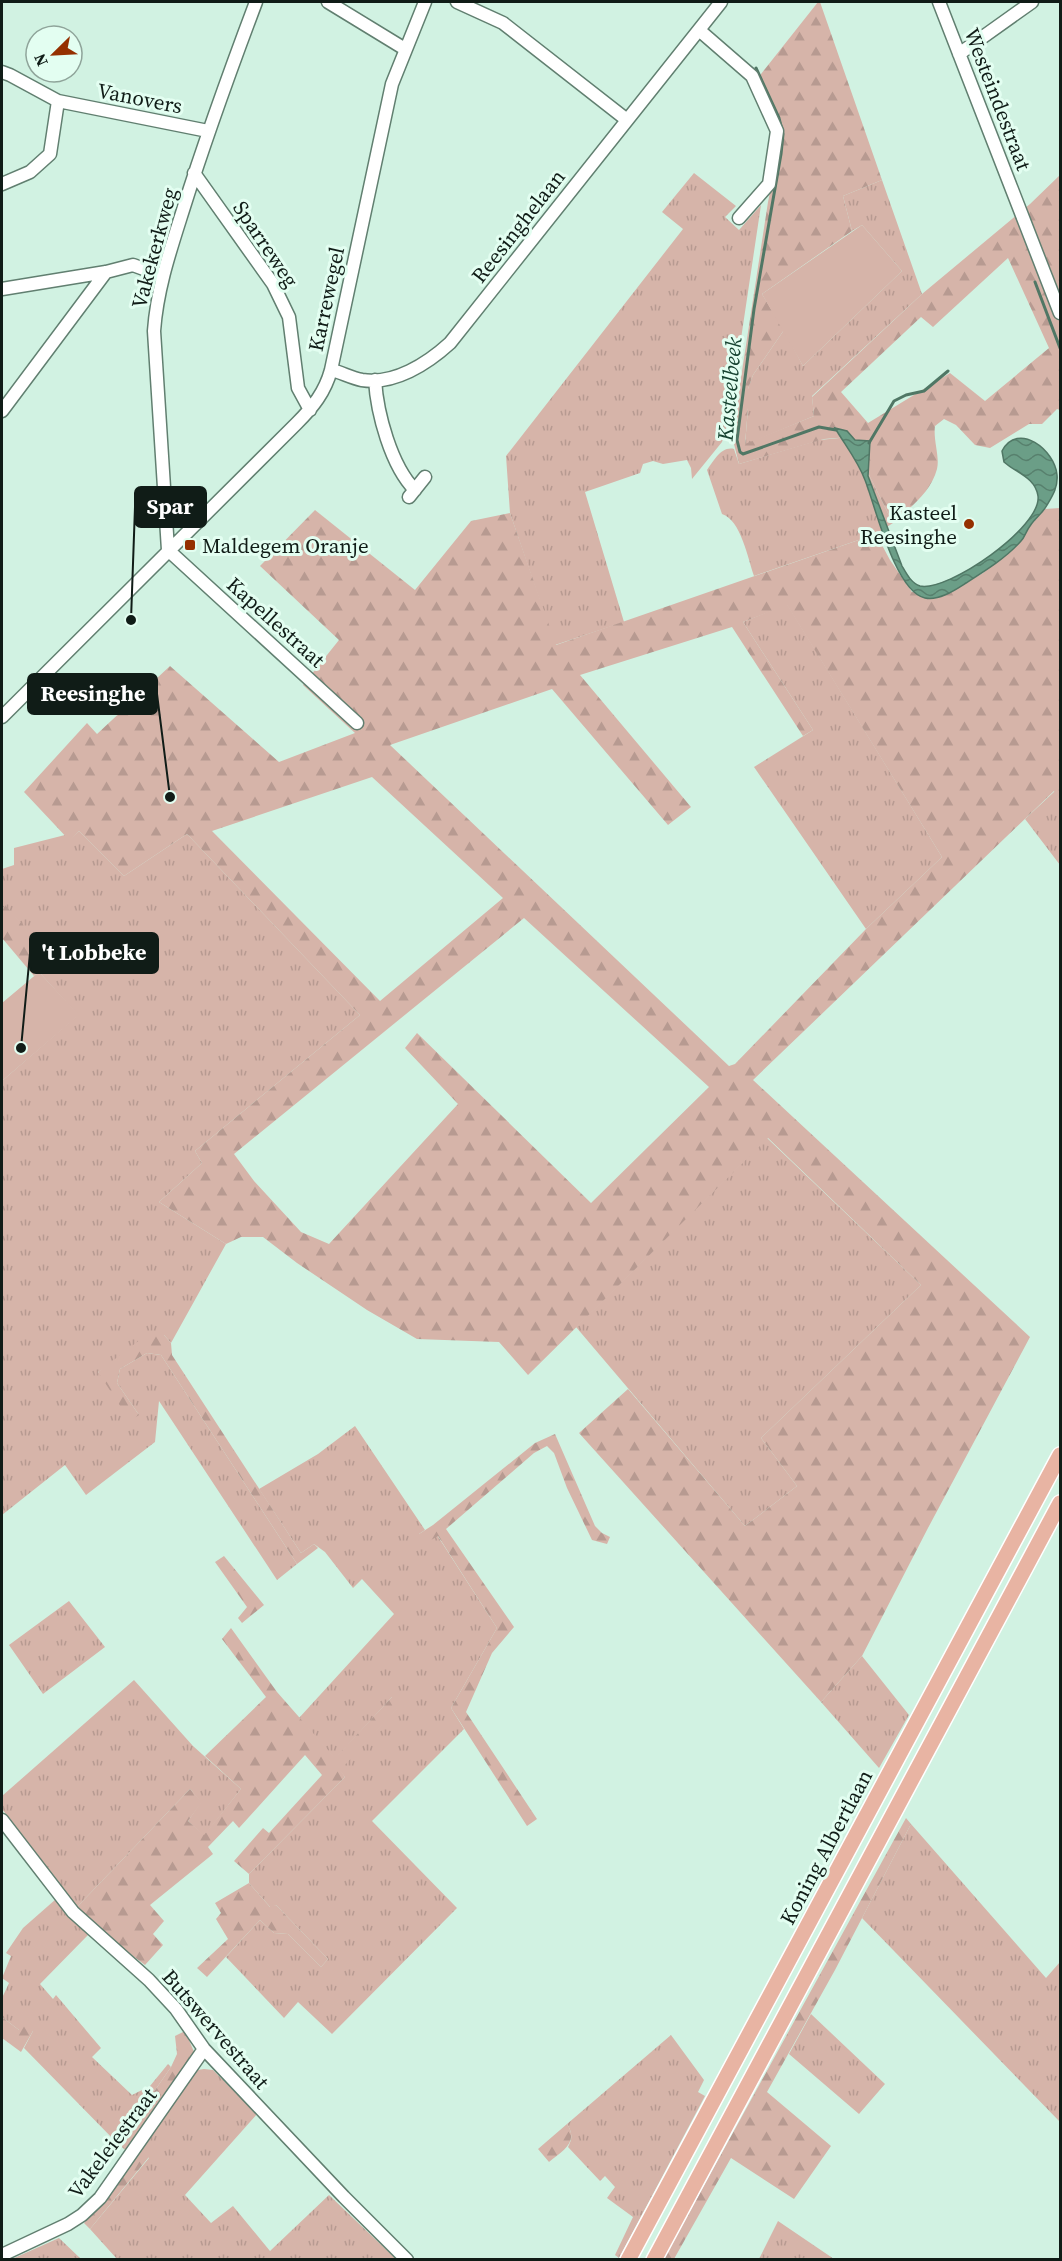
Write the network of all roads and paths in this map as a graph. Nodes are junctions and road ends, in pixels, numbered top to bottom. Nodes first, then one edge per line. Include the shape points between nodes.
1 (256, 2) edge
2 (328, 2) edge
3 (424, 2) edge
4 (457, 2) edge
5 (721, 2) edge
6 (939, 2) edge
7 (1032, 2) edge
8 (699, 30) junction
9 (405, 50) junction
10 (959, 54) junction
11 (2, 72) edge
12 (58, 101) junction
13 (627, 120) junction
14 (208, 130) junction
15 (194, 173) junction
16 (2, 184) edge
17 (739, 218) dead end
18 (106, 272) junction
19 (163, 276) junction
20 (2, 289) edge
21 (1060, 313) edge
22 (331, 370) junction
23 (375, 380) junction
24 (310, 410) junction
25 (2, 411) edge
26 (425, 477) dead end
27 (168, 550) junction
28 (2, 717) edge
29 (357, 723) dead end
30 (1060, 1455) edge
31 (1060, 1503) edge
32 (2, 1820) edge
33 (204, 2049) junction
34 (2, 2255) edge
35 (407, 2259) edge
36 (628, 2259) edge
37 (654, 2259) edge

1 - 14 street, Vakekerkweg
2 - 9 street
3 - 9 street, Karrewegel
4 - 13 street via 503,23
5 - 8 street, Reesinghelaan
6 - 10 street, Westeindestraat
7 - 10 street
8 - 13 street, Reesinghelaan
8 - 17 street via 752,76 777,131 769,184
9 - 22 street, Karrewegel via 392,84
10 - 21 street, Westeindestraat
11 - 12 street, Vanovers
12 - 14 street, Vanovers
12 - 16 street via 50,154 30,172
13 - 23 street, Reesinghelaan via 450,343 419,367
14 - 15 street, Vakekerkweg
15 - 19 street, Vakekerkweg
15 - 24 street, Sparreweg via 273,284 289,317 298,388
18 - 19 street via 133,265
18 - 20 street
18 - 25 street
19 - 27 street, Vakekerkweg via 153,331
22 - 23 street, Reesinghelaan
22 - 24 street, Karrewegel
23 - 26 street via 397,468 412,494
24 - 27 street, Karrewegel
27 - 28 street, Karrewegel
27 - 29 street, Kapellestraat
30 - 36 main road, Koning Albertlaan
31 - 37 main road, Koning Albertlaan
32 - 33 street, Butswervestraat via 73,1912 149,1980 176,2009
33 - 34 street, Vakeleiestraat via 100,2198 68,2224
33 - 35 street, Butswervestraat

